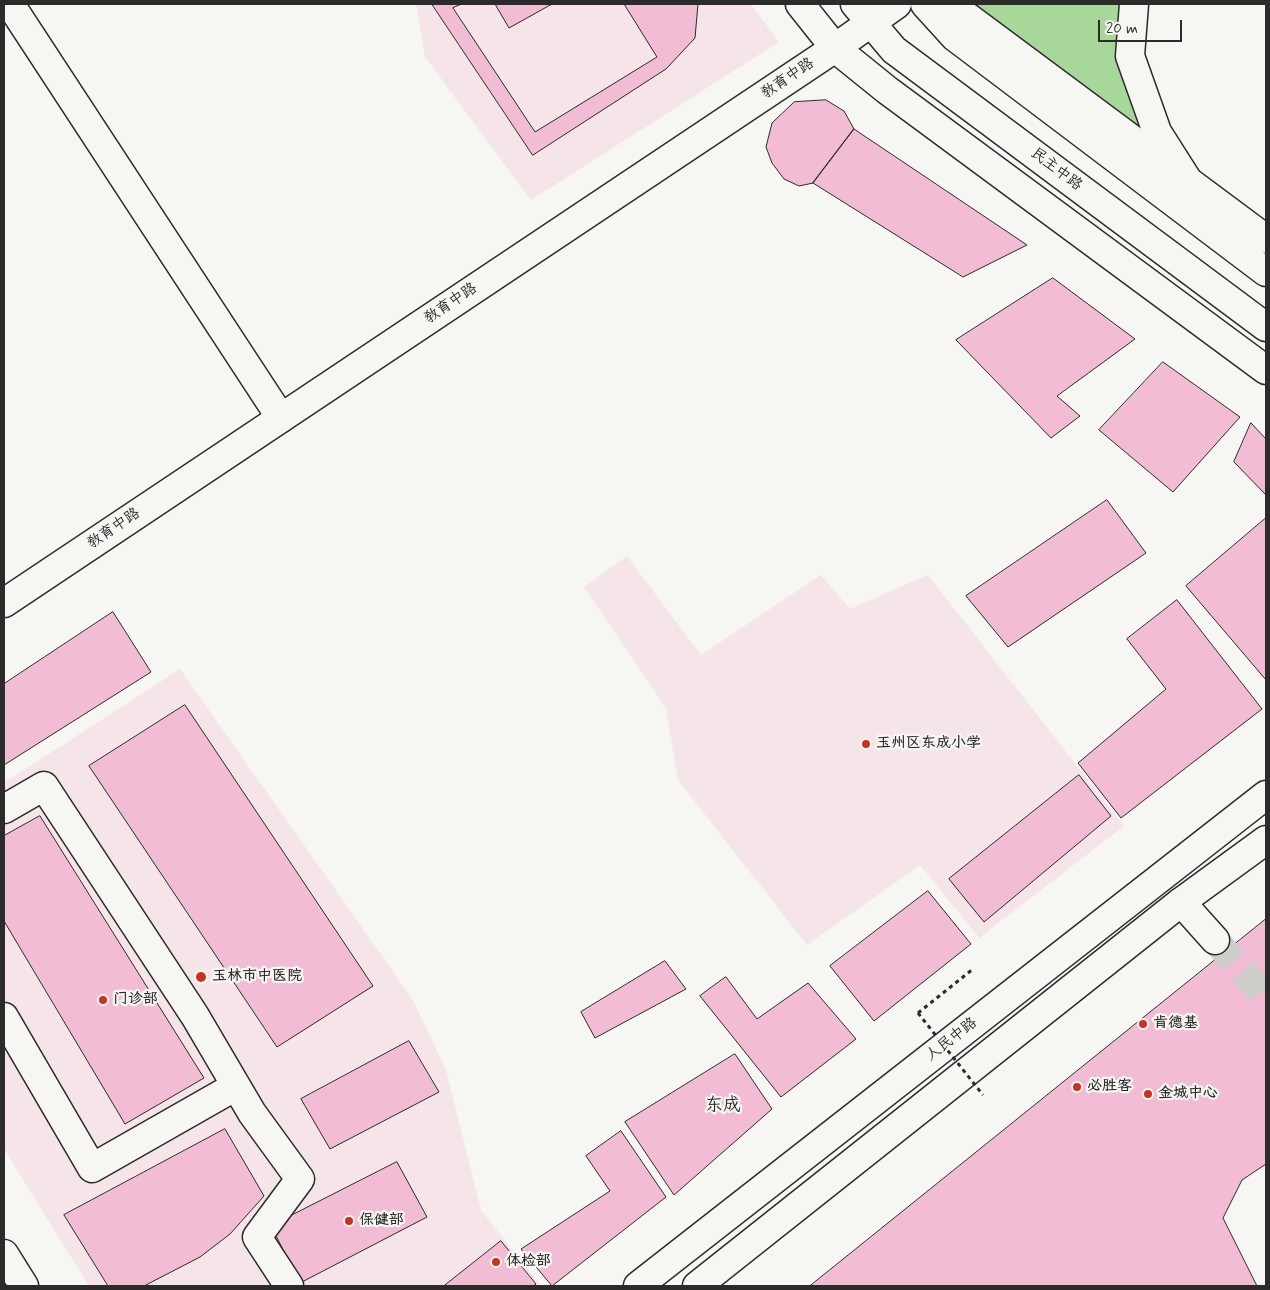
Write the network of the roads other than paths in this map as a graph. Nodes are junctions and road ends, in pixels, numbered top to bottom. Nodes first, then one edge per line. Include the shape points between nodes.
1 (10, 4) edge
2 (800, 4) edge
3 (897, 4) edge
4 (925, 4) edge
5 (950, 4) edge
6 (1134, 4) edge
7 (863, 13) edge
8 (835, 48) junction
9 (1188, 181) junction
10 (1266, 239) edge
11 (1228, 244) junction
12 (1266, 272) edge
13 (1266, 327) edge
14 (1266, 370) edge
15 (281, 418) junction
16 (4, 603) edge
17 (1266, 795) edge
18 (4, 809) edge
19 (1266, 840) edge
20 (1181, 902) junction
21 (1215, 940) tunnel mouth
22 (4, 1017) edge
23 (236, 1086) junction
24 (4, 1254) edge
25 (24, 1286) edge
26 (289, 1286) edge
27 (638, 1286) edge
28 (697, 1286) edge

1 - 15 main road
2 - 8 main road
3 - 7 main road, 教育中路
4 - 11 main road via 955,37
5 - 9 main road
6 - 9 main road via 1130,56 1156,132
7 - 8 main road, 教育中路
7 - 13 main road, 民主中路 via 894,50
8 - 14 main road via 887,90
8 - 15 main road, 教育中路
9 - 10 main road
9 - 11 main road
11 - 12 main road
15 - 16 main road, 教育中路
17 - 27 main road, 人民中路
18 - 23 main road via 44,786 195,1016
19 - 20 main road
20 - 21 main road
20 - 28 main road
22 - 23 main road via 92,1168
23 - 26 main road via 300,1179 257,1237
24 - 25 main road

